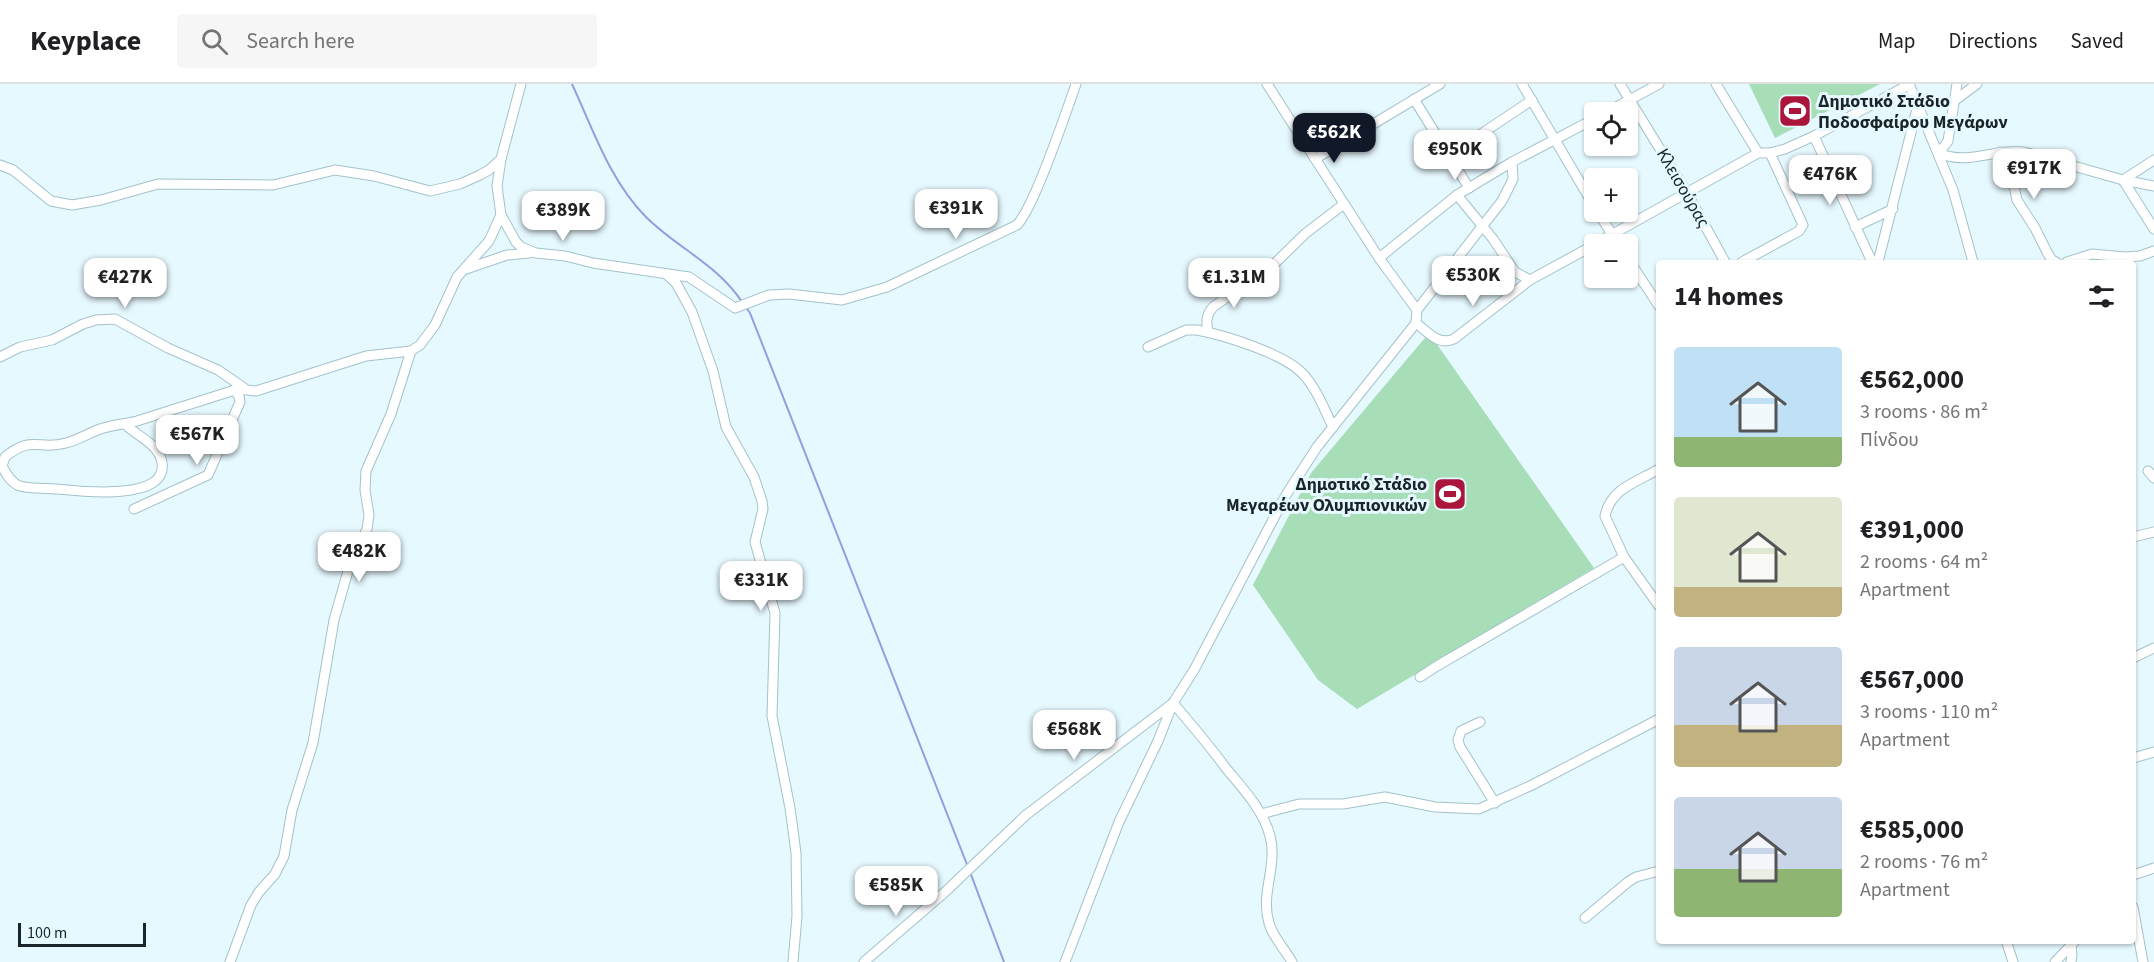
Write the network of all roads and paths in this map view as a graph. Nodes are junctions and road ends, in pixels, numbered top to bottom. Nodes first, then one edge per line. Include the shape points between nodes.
1 (521, 84) edge
2 (1076, 84) edge
3 (1267, 84) edge
4 (1440, 84) edge
5 (1522, 84) edge
6 (1620, 84) edge
7 (1659, 84) edge
8 (1716, 84) edge
9 (1909, 84) edge
10 (1957, 84) edge
11 (1977, 84) edge
12 (1414, 99) junction
13 (1532, 100) junction
14 (1630, 101) junction
15 (1954, 101) junction
16 (1918, 105) junction
17 (1584, 124) edge
18 (1814, 136) junction
19 (1555, 140) junction
20 (2000, 152) junction
21 (1758, 153) junction
22 (1770, 153) junction
23 (1939, 153) junction
24 (1448, 156) junction
25 (501, 159) junction
26 (1315, 159) junction
27 (2154, 160) edge
28 (1512, 162) junction
29 (0, 165) edge
30 (2123, 180) junction
31 (2154, 186) edge
32 (1469, 188) junction
33 (1584, 189) edge
34 (1687, 193) junction
35 (1457, 195) junction
36 (1344, 204) junction
37 (1893, 209) junction
38 (501, 215) junction
39 (1483, 227) junction
40 (1855, 228) junction
41 (2154, 229) edge
42 (1614, 234) edge
43 (1584, 250) edge
44 (2154, 251) edge
45 (536, 253) junction
46 (1379, 258) junction
47 (1724, 260) edge
48 (1746, 260) edge
49 (1872, 260) edge
50 (1873, 260) edge
51 (1972, 260) edge
52 (2052, 260) edge
53 (2073, 260) edge
54 (464, 270) junction
55 (666, 274) junction
56 (1638, 274) edge
57 (1530, 280) junction
58 (1656, 301) edge
59 (1417, 310) junction
60 (1416, 323) junction
61 (1208, 332) junction
62 (1148, 347) dead end
63 (411, 351) junction
64 (0, 357) edge
65 (239, 389) junction
66 (125, 424) junction
67 (1333, 427) junction
68 (1656, 472) edge
69 (134, 509) dead end
70 (2154, 532) edge
71 (2136, 536) edge
72 (1624, 557) junction
73 (1656, 602) edge
74 (2154, 648) edge
75 (2136, 657) edge
76 (1420, 678) dead end
77 (1173, 703) junction
78 (1656, 721) edge
79 (1480, 722) dead end
80 (2154, 752) edge
81 (2136, 757) edge
82 (1495, 803) junction
83 (1261, 814) junction
84 (2154, 868) edge
85 (1656, 872) edge
86 (2136, 874) edge
87 (1585, 918) dead end
88 (2136, 928) edge
89 (2007, 944) edge
90 (2072, 944) edge
91 (2073, 944) edge
92 (230, 962) edge
93 (793, 962) edge
94 (864, 962) edge
95 (1065, 962) edge
96 (1292, 962) edge
97 (2013, 962) edge
98 (2055, 962) edge
99 (2071, 962) edge
100 (2143, 962) edge

1 - 25 street
2 - 55 street via 1057,140 1017,225 887,287 837,300 789,294 763,296 735,308 688,277
3 - 26 street
4 - 12 street
5 - 13 street
6 - 14 street, Κλεισούρας
7 - 14 street
8 - 21 street
9 - 16 street
9 - 18 street
10 - 15 street
11 - 15 street
12 - 24 street
12 - 26 street
13 - 19 street
13 - 24 street
14 - 34 street, Κλεισούρας
15 - 23 street via 1948,141
16 - 23 street
16 - 37 street
17 - 19 street
18 - 22 street
18 - 40 street
19 - 28 street
19 - 33 street
20 - 23 street via 1961,160
20 - 30 street via 2042,156
20 - 52 street via 2011,172 2017,200
21 - 22 street
21 - 34 street
22 - 48 street via 1803,225 1799,231
23 - 51 street
24 - 32 street
25 - 29 street via 480,175 430,191 335,170 273,186 158,184 72,205 51,201
25 - 38 street via 497,186
26 - 36 street
27 - 30 street
28 - 32 street
28 - 39 street via 1510,186
30 - 31 street
30 - 41 street
32 - 35 street
34 - 42 street
34 - 47 street, Κλεισούρας
35 - 39 street
35 - 46 street
36 - 46 street
36 - 61 street via 1273,265 1213,307 1207,314
37 - 40 street
37 - 50 street
38 - 45 street via 516,242
38 - 54 street via 489,241
39 - 57 street via 1515,272
39 - 59 street
40 - 49 street
43 - 57 street
44 - 53 street via 2126,257 2092,254
45 - 54 street via 507,255
45 - 55 street
46 - 59 street
54 - 63 street via 435,326
55 - 93 street via 680,289 692,312 713,371 726,427 754,477 762,501 755,542 775,613 772,716 796,853
56 - 58 street
57 - 60 street via 1447,342 1440,342
59 - 60 street
60 - 67 street
61 - 62 street via 1186,330
61 - 67 street via 1293,365 1311,384
63 - 65 street via 373,354 256,391
63 - 92 street via 391,414 366,471 367,530 348,571 334,620 313,743 292,810 284,856 251,905
64 - 65 street via 20,347 52,340 83,324 115,320 218,370
65 - 66 street
65 - 69 street via 240,402 208,475
66 - 66 street via 54,446 24,444 5,457 2,466 18,486 88,492 143,488 161,474 162,463 153,446
67 - 77 street via 1292,483
68 - 72 street via 1623,488 1607,508 1605,516
70 - 71 street
72 - 73 street
72 - 76 street
74 - 75 street
77 - 83 street
77 - 94 street via 1043,801
77 - 95 street via 1119,822
78 - 82 street
79 - 82 street via 1461,731 1458,740
80 - 81 street
82 - 83 street via 1468,809 1422,806 1385,797 1343,804 1299,804
83 - 96 street via 1272,849 1266,901 1268,922
84 - 86 street
85 - 87 street via 1628,882
88 - 100 street
89 - 97 street
90 - 98 street
91 - 99 street

